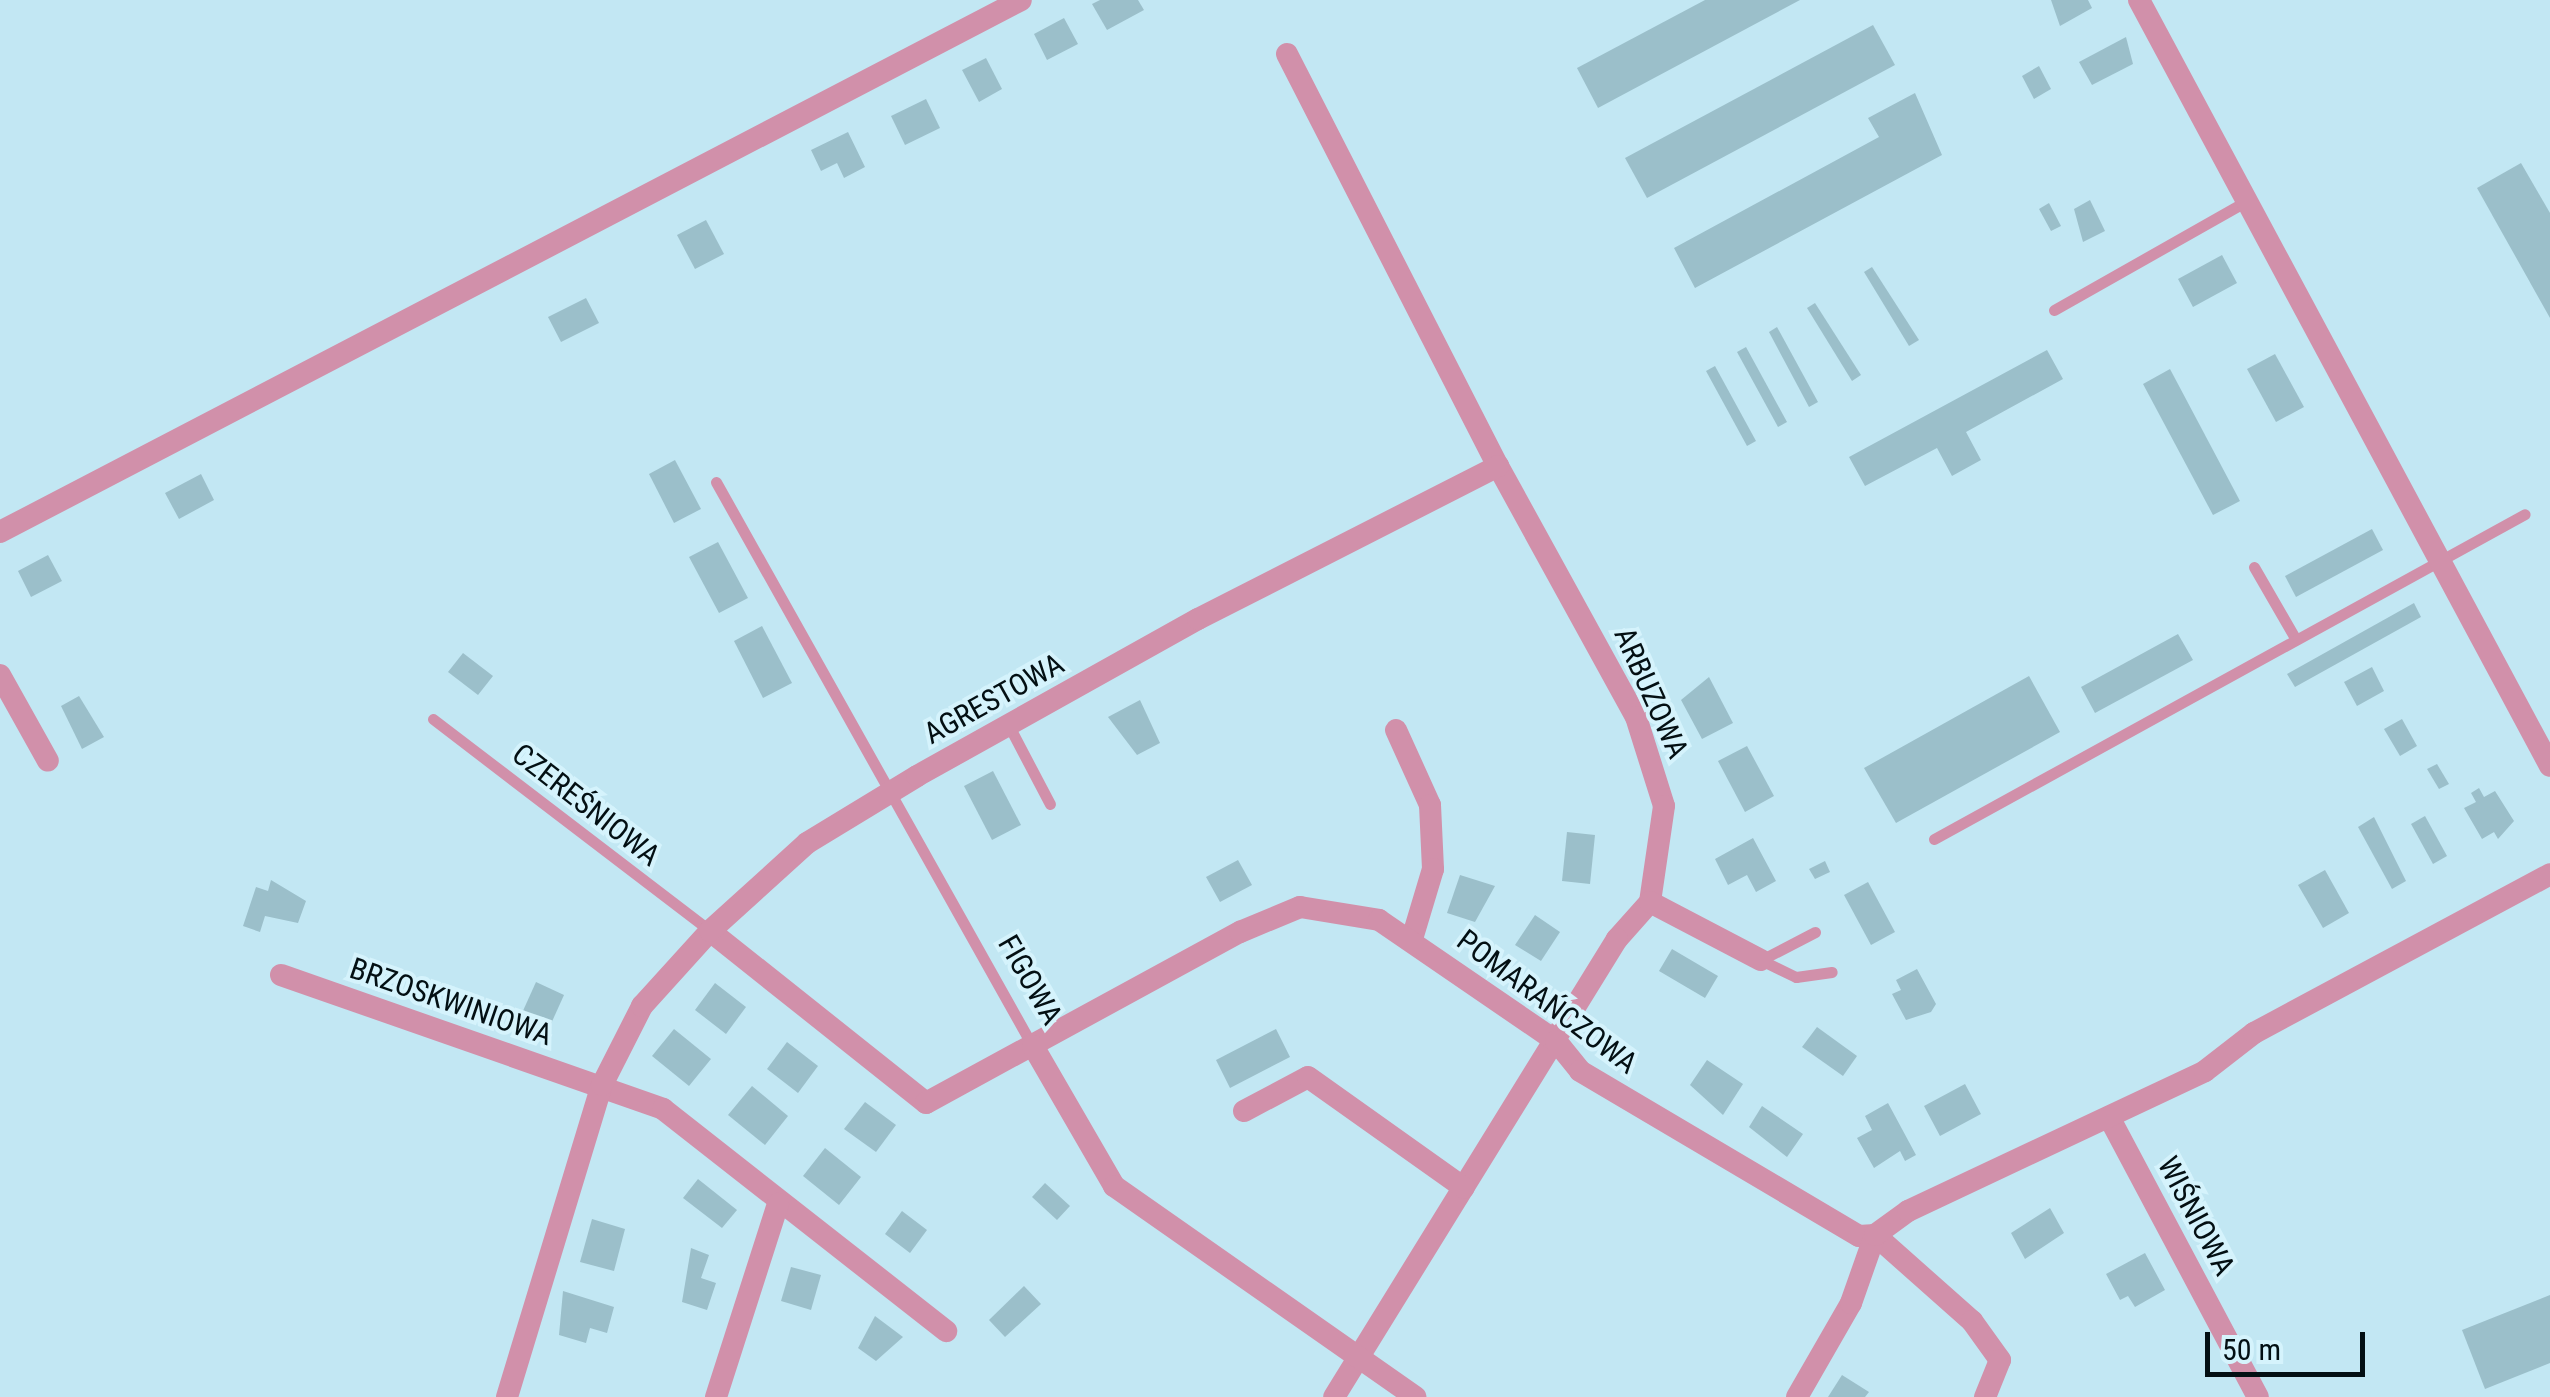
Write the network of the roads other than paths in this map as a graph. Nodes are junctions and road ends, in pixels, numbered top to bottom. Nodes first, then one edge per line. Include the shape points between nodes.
1 (1021, 0) edge
2 (2139, 0) edge
3 (1288, 54) dead end
4 (2245, 202) junction
5 (2054, 310) dead end
6 (1498, 466) junction
7 (716, 482) dead end
8 (2524, 514) dead end
9 (0, 532) edge
10 (2440, 559) junction
11 (2254, 567) dead end
12 (2295, 638) junction
13 (0, 675) edge
14 (433, 719) dead end
15 (1009, 726) junction
16 (1396, 730) dead end
17 (48, 761) dead end
18 (2550, 766) edge
19 (888, 794) junction
20 (1050, 804) dead end
21 (1934, 840) dead end
22 (2550, 874) edge
23 (1650, 902) junction
24 (710, 932) junction
25 (1815, 932) dead end
26 (1412, 939) junction
27 (1762, 960) junction
28 (1832, 972) dead end
29 (281, 975) dead end
30 (1556, 1041) junction
31 (1033, 1046) junction
32 (602, 1085) junction
33 (1244, 1112) dead end
34 (2109, 1117) junction
35 (1464, 1188) junction
36 (778, 1204) junction
37 (1875, 1235) junction
38 (946, 1331) dead end
39 (1358, 1361) junction
40 (507, 1397) edge
41 (716, 1397) edge
42 (1334, 1397) edge
43 (1415, 1397) edge
44 (1797, 1397) edge
45 (1985, 1397) edge
46 (2258, 1397) edge

1 - 9 street
2 - 4 street
3 - 6 street, ARBUZOWA
4 - 5 lane
4 - 10 street
6 - 15 street, AGRESTOWA via 1198,619
6 - 23 street, ARBUZOWA via 1519,494 1654,760 1664,806
7 - 19 lane, FIGOWA
8 - 10 lane
10 - 12 lane
10 - 18 street
11 - 12 lane
12 - 21 lane
13 - 17 street
14 - 24 lane, CZEREŚNIOWA
15 - 19 street, AGRESTOWA
15 - 20 lane
16 - 26 street via 1430,805 1433,868
19 - 24 street, AGRESTOWA via 807,843
19 - 31 lane, FIGOWA
22 - 34 street via 2254,1034 2205,1070
23 - 27 street
23 - 30 street via 1617,939
24 - 31 street, POMARAŃCZOWA via 926,1102
24 - 32 street, AGRESTOWA via 642,1006
25 - 27 lane
26 - 30 street, POMARAŃCZOWA
26 - 31 street, POMARAŃCZOWA via 1379,920 1300,907 1240,932
27 - 28 lane via 1796,977
29 - 32 street, BRZOSKWINIOWA
30 - 35 street
30 - 37 street, POMARAŃCZOWA via 1580,1071 1859,1236
31 - 39 street, FIGOWA via 1114,1186
32 - 36 street via 662,1108
32 - 40 street, AGRESTOWA
33 - 35 street via 1308,1077
34 - 37 street via 2014,1155
34 - 46 street, WIŚNIOWA
35 - 39 street
36 - 38 street
36 - 41 street
37 - 44 street via 1851,1303
37 - 45 street, POMARAŃCZOWA via 1972,1321 2000,1360
39 - 42 street
39 - 43 street, FIGOWA

